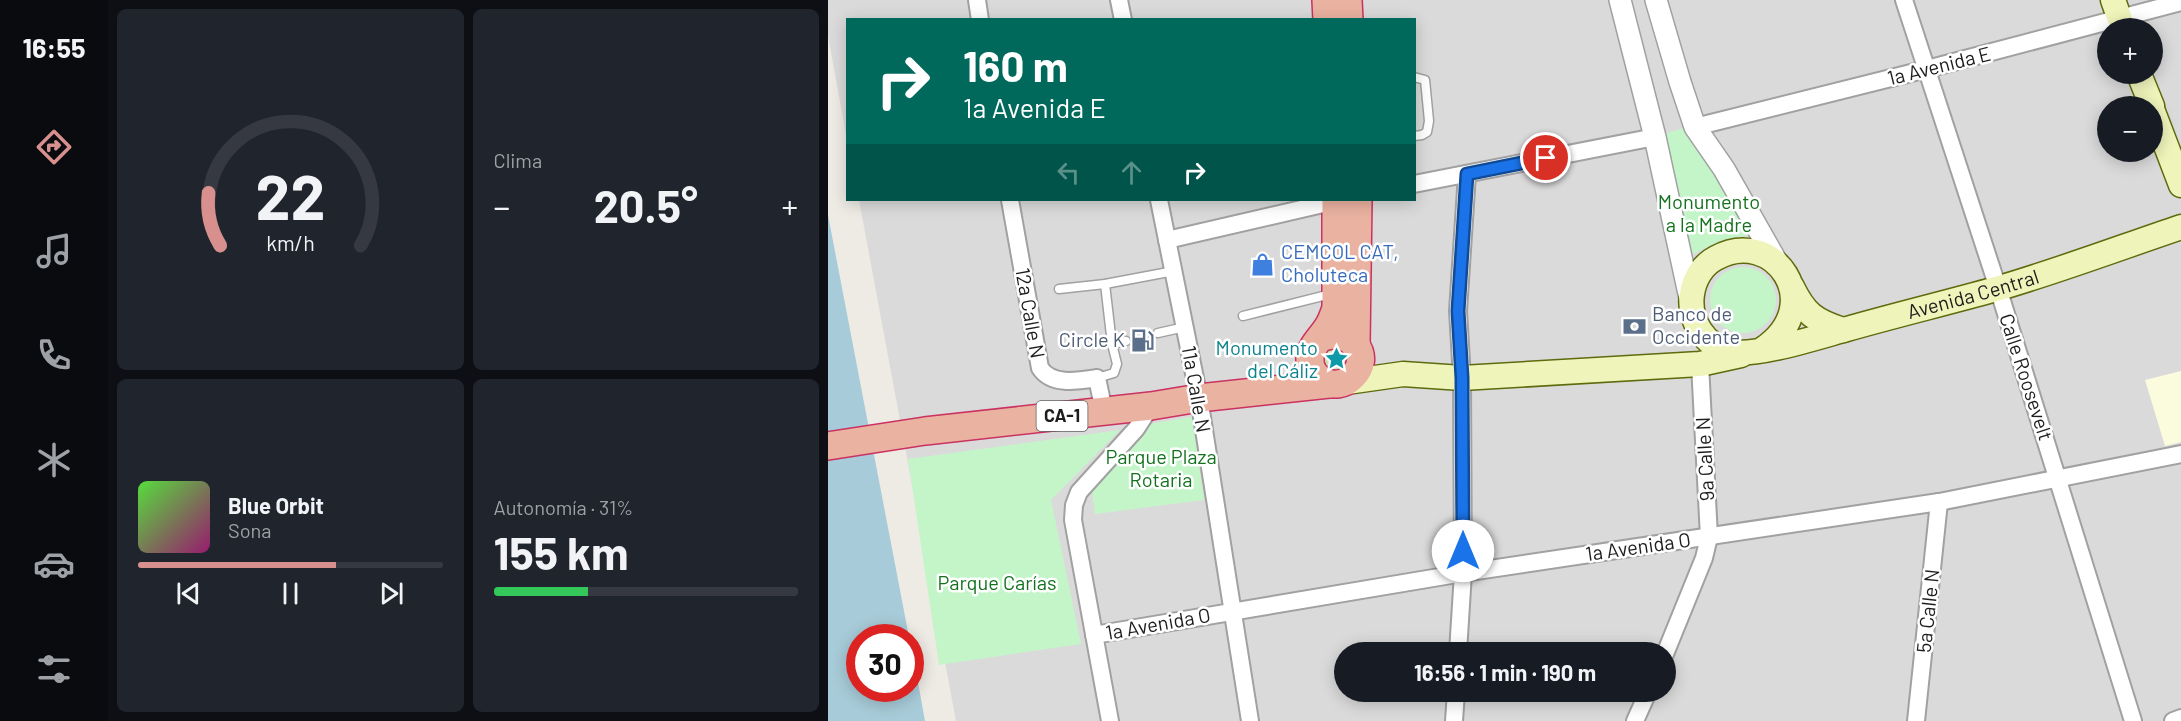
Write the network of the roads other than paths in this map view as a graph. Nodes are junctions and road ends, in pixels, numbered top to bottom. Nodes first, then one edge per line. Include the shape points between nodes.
1 (977, 0) edge
2 (1119, 0) edge
3 (1326, 0) edge
4 (1348, 0) edge
5 (1620, 0) edge
6 (1656, 0) edge
7 (1904, 0) edge
8 (2181, 2) edge
9 (2118, 16) edge
10 (980, 18) edge
11 (1123, 18) edge
12 (1327, 18) edge
13 (1349, 18) edge
14 (1927, 69) junction
15 (1416, 78) edge
16 (1695, 126) junction
17 (1416, 136) edge
18 (1655, 137) junction
19 (2163, 137) edge
20 (1467, 174) junction
21 (1416, 183) edge
22 (2181, 185) edge
23 (1010, 201) edge
24 (1159, 201) edge
25 (1339, 201) edge
26 (1343, 201) edge
27 (1343, 201) edge
28 (2181, 227) edge
29 (1167, 240) junction
30 (1174, 272) junction
31 (1783, 272) junction
32 (1104, 284) junction
33 (1998, 288) junction
34 (1059, 289) dead end
35 (1337, 292) junction
36 (1692, 312) junction
37 (1243, 316) dead end
38 (1185, 327) junction
39 (1843, 330) junction
40 (1158, 333) dead end
41 (1126, 340) dead end
42 (1112, 344) junction
43 (1357, 348) junction
44 (1315, 349) junction
45 (1755, 351) junction
46 (1700, 364) junction
47 (1403, 374) junction
48 (1097, 378) junction
49 (1462, 378) junction
50 (1338, 383) junction
51 (1210, 397) junction
52 (1151, 406) junction
53 (1104, 411) junction
54 (828, 446) edge
55 (2181, 453) edge
56 (2058, 478) junction
57 (1939, 502) junction
58 (1709, 537) junction
59 (1463, 573) junction
60 (1232, 611) junction
61 (1094, 635) junction
62 (1459, 642) edge
63 (1670, 642) edge
64 (1455, 702) edge
65 (1644, 702) edge
66 (2181, 718) edge
67 (1110, 721) edge
68 (1250, 721) edge
69 (1454, 721) edge
70 (1635, 721) edge
71 (1916, 721) edge
72 (2133, 721) edge
73 (2173, 721) edge

1 - 10 street
2 - 11 street
3 - 12 highway
4 - 13 highway
5 - 18 street
6 - 16 street
7 - 14 street, Calle Roosevelt
8 - 9 street, 1a Avenida E
9 - 14 street, 1a Avenida E
14 - 16 street, 1a Avenida E
14 - 33 street, Calle Roosevelt
15 - 17 lane via 1425,80 1429,121 1427,132
16 - 31 street
18 - 20 street
18 - 36 street
19 - 22 main road
20 - 21 street
20 - 49 street via 1458,311
23 - 48 street, 12a Calle N via 1040,368 1050,378 1076,382
24 - 29 street, 11a Calle N
25 - 29 street
26 - 35 highway, CA-1
27 - 43 highway
28 - 33 main road, Avenida Central
29 - 30 street, 11a Calle N
30 - 32 lane
30 - 38 street, 11a Calle N
31 - 36 main road via 1764,255 1730,251 1701,271 1693,286
31 - 39 main road via 1808,313
31 - 45 main road via 1793,294 1793,311 1777,340
32 - 34 lane
32 - 42 lane
33 - 39 main road, Avenida Central
33 - 56 street, Calle Roosevelt
35 - 37 lane
35 - 44 highway, CA-1 via 1331,323
36 - 45 main road via 1703,335 1715,345 1730,352
36 - 46 main road
38 - 40 lane
38 - 51 street, 11a Calle N
39 - 45 main road, Avenida Central
41 - 42 lane
42 - 48 lane via 1117,364 1114,373
43 - 44 highway via 1344,335 1336,334
43 - 47 main road, Avenida Central
43 - 50 highway via 1359,368 1354,376
44 - 50 highway via 1315,375
44 - 51 highway, CA-1 via 1296,370 1277,382
45 - 46 main road, Avenida Central
46 - 49 main road, Avenida Central
46 - 58 street, 9a Calle N
47 - 49 main road, Avenida Central
47 - 50 main road, Avenida Central
48 - 53 street
49 - 59 street
50 - 51 highway, CA-1
51 - 52 highway, CA-1
51 - 60 street, 11a Calle N
52 - 53 highway, CA-1
52 - 61 street via 1136,429 1079,492 1074,505 1073,520
53 - 54 highway, CA-1
55 - 56 street, 1a Avenida O
56 - 57 street, 1a Avenida O
56 - 72 street, Calle Roosevelt
57 - 58 street, 1a Avenida O
57 - 71 street, 5a Calle N
58 - 59 street, 1a Avenida O
58 - 63 street, 9a Calle N
59 - 60 street, 1a Avenida O
59 - 62 street
60 - 61 street, 1a Avenida O
60 - 68 street, 11a Calle N
61 - 67 street
64 - 69 street
65 - 70 street
66 - 73 street

